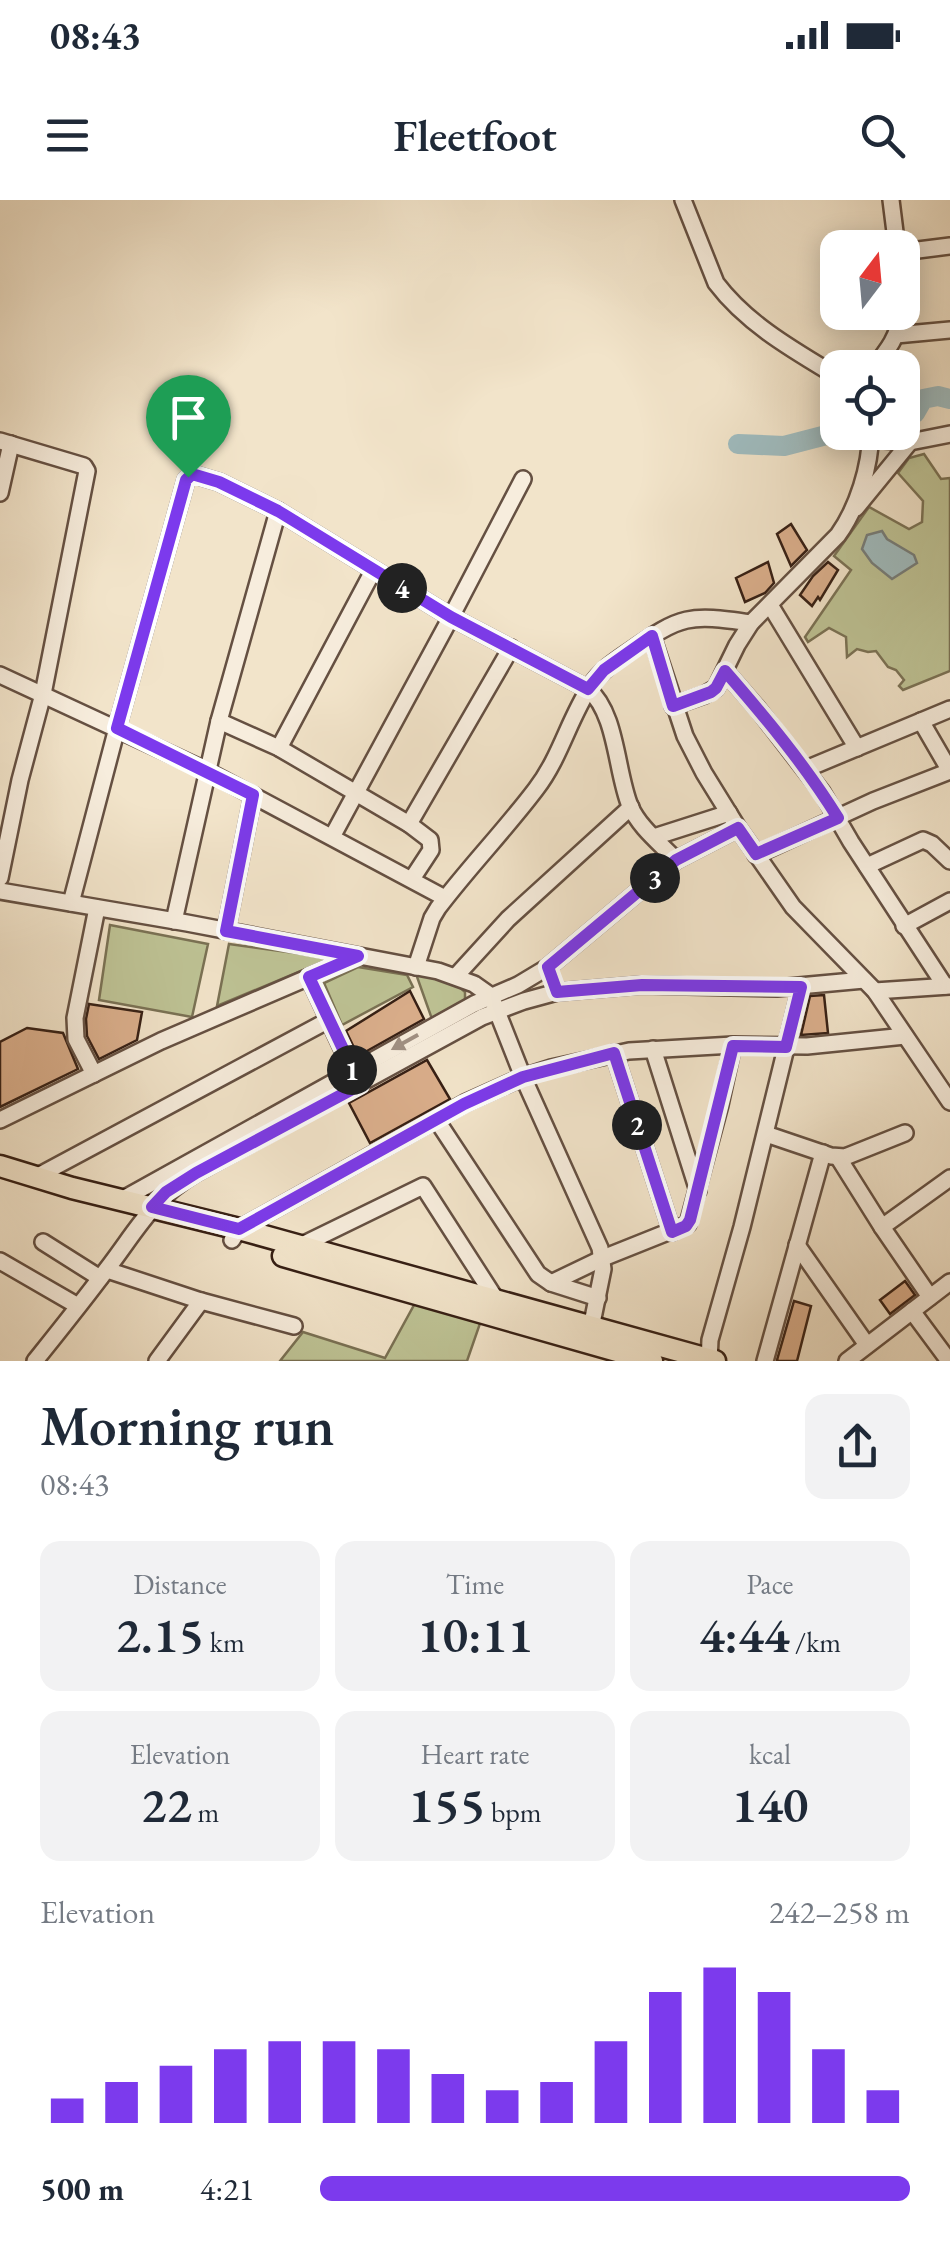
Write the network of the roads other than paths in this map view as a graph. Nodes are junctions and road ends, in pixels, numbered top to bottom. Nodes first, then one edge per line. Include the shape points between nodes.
1 (684, 200) edge
2 (891, 200) edge
3 (896, 230) edge
4 (950, 246) edge
5 (920, 248) edge
6 (897, 330) edge
7 (950, 330) edge
8 (896, 335) junction
9 (886, 350) edge
10 (820, 365) edge
11 (950, 434) edge
12 (920, 440) edge
13 (6, 442) edge
14 (868, 450) edge
15 (903, 450) edge
16 (523, 479) dead end
17 (0, 493) edge
18 (278, 511) junction
19 (853, 511) junction
20 (374, 571) junction
21 (770, 606) junction
22 (451, 617) junction
23 (751, 623) junction
24 (652, 636) junction
25 (511, 648) junction
26 (725, 671) junction
27 (0, 675) edge
28 (588, 689) junction
29 (43, 694) junction
30 (673, 706) junction
31 (950, 710) edge
32 (219, 721) junction
33 (921, 721) junction
34 (117, 728) junction
35 (280, 748) junction
36 (858, 748) junction
37 (806, 769) junction
38 (207, 771) junction
39 (950, 771) edge
40 (355, 792) junction
41 (253, 795) junction
42 (631, 808) junction
43 (729, 813) junction
44 (838, 818) junction
45 (409, 824) junction
46 (738, 828) junction
47 (332, 837) junction
48 (654, 837) junction
49 (756, 854) junction
50 (676, 860) junction
51 (950, 860) edge
52 (867, 866) junction
53 (0, 878) edge
54 (412, 879) junction
55 (0, 891) edge
56 (445, 898) junction
57 (950, 901) edge
58 (72, 903) junction
59 (97, 908) junction
60 (174, 921) junction
61 (904, 926) junction
62 (226, 931) junction
63 (358, 956) junction
64 (416, 967) junction
65 (548, 967) junction
66 (456, 976) junction
67 (309, 977) junction
68 (869, 986) junction
69 (948, 986) edge
70 (801, 987) junction
71 (557, 992) junction
72 (494, 1003) junction
73 (329, 1020) junction
74 (904, 1036) junction
75 (733, 1046) junction
76 (786, 1047) junction
77 (654, 1049) junction
78 (614, 1053) junction
79 (94, 1074) junction
80 (523, 1077) junction
81 (356, 1078) junction
82 (950, 1102) edge
83 (436, 1119) junction
84 (0, 1120) edge
85 (766, 1134) junction
86 (905, 1134) dead end
87 (830, 1155) junction
88 (0, 1166) edge
89 (36, 1177) junction
90 (950, 1178) edge
91 (72, 1188) junction
92 (698, 1192) junction
93 (123, 1199) junction
94 (149, 1211) junction
95 (882, 1228) junction
96 (672, 1232) junction
97 (235, 1234) junction
98 (43, 1242) dead end
99 (797, 1245) junction
100 (300, 1246) junction
101 (604, 1258) junction
102 (0, 1261) edge
103 (104, 1274) junction
104 (950, 1282) edge
105 (550, 1283) junction
106 (440, 1293) junction
107 (930, 1297) junction
108 (598, 1298) junction
109 (202, 1301) junction
110 (497, 1301) junction
111 (78, 1306) junction
112 (912, 1311) junction
113 (294, 1326) dead end
114 (591, 1328) junction
115 (620, 1344) junction
116 (866, 1345) junction
117 (711, 1360) edge
118 (35, 1361) edge
119 (157, 1361) edge
120 (652, 1361) edge
121 (765, 1361) edge
122 (847, 1361) edge
123 (949, 1361) edge

1 - 10 street via 724,294 763,329
2 - 3 street
4 - 5 street
6 - 8 street
7 - 8 street
8 - 9 street
11 - 12 street
13 - 17 street
13 - 29 street via 87,470
14 - 19 street
15 - 19 street
16 - 22 street
18 - 20 street
18 - 32 street
18 - 34 street via 219,482 192,474 186,480
19 - 21 street
20 - 22 street
20 - 35 street
21 - 23 street
21 - 36 street
22 - 25 street
22 - 40 street
23 - 24 street via 696,617
23 - 26 street
24 - 28 street
24 - 30 street
25 - 28 street
25 - 45 street
26 - 30 street via 711,692
26 - 37 street
27 - 29 street
28 - 42 street via 605,712
28 - 56 street via 537,789
29 - 34 street
29 - 53 street
30 - 43 street
31 - 33 street
32 - 35 street
32 - 38 street
33 - 36 street
33 - 39 street
34 - 38 street
34 - 58 street
35 - 40 street
36 - 37 street
37 - 44 street
38 - 41 street
38 - 60 street
39 - 44 street
40 - 45 street
40 - 47 street
41 - 47 street
41 - 62 street
42 - 48 street
42 - 66 street
43 - 46 street
43 - 48 street
44 - 49 street
44 - 52 street
45 - 54 street via 432,844
46 - 49 street
46 - 50 street
47 - 54 street
48 - 50 street
49 - 68 street via 793,907
50 - 65 street
51 - 52 street via 923,840
52 - 61 street
54 - 56 street
55 - 58 street
56 - 64 street
57 - 61 street
58 - 59 street
59 - 60 street
59 - 79 street via 74,1018 76,1039
60 - 62 street
61 - 69 street
62 - 63 street
63 - 64 street
63 - 67 street
64 - 66 street
65 - 71 street
65 - 72 street
66 - 72 street
67 - 73 street
67 - 79 street
68 - 69 street
68 - 70 street
68 - 74 street
70 - 71 street via 642,985
70 - 76 street
71 - 72 street
72 - 80 street
72 - 81 street
73 - 81 street
73 - 89 street
74 - 76 street
74 - 82 street
75 - 76 street
75 - 77 street
75 - 92 street
76 - 85 street
77 - 78 street
77 - 92 street
78 - 80 street
78 - 96 street
79 - 84 street
80 - 83 street
80 - 101 street
81 - 93 street
81 - 94 street via 166,1192
83 - 97 street
83 - 105 street
85 - 87 street
85 - 117 street via 710,1340
86 - 87 street via 852,1156
87 - 95 street
87 - 99 street
88 - 89 main road
89 - 91 main road
90 - 95 street
91 - 93 main road
91 - 94 main road
92 - 96 street via 689,1222
93 - 94 main road
94 - 97 main road
94 - 103 street
95 - 107 street
96 - 101 street
97 - 100 main road
97 - 106 main road
98 - 103 street
99 - 116 street
99 - 121 street
100 - 106 main road
100 - 110 street via 423,1186
101 - 105 street
101 - 108 street
102 - 111 street
103 - 109 street
103 - 111 street
104 - 107 street
105 - 108 street
106 - 110 main road
106 - 115 main road
107 - 112 street
108 - 114 street
109 - 113 street
109 - 119 street
110 - 114 main road
111 - 118 street
112 - 116 street
112 - 123 street
114 - 115 main road
115 - 117 main road
115 - 120 main road
116 - 122 street

